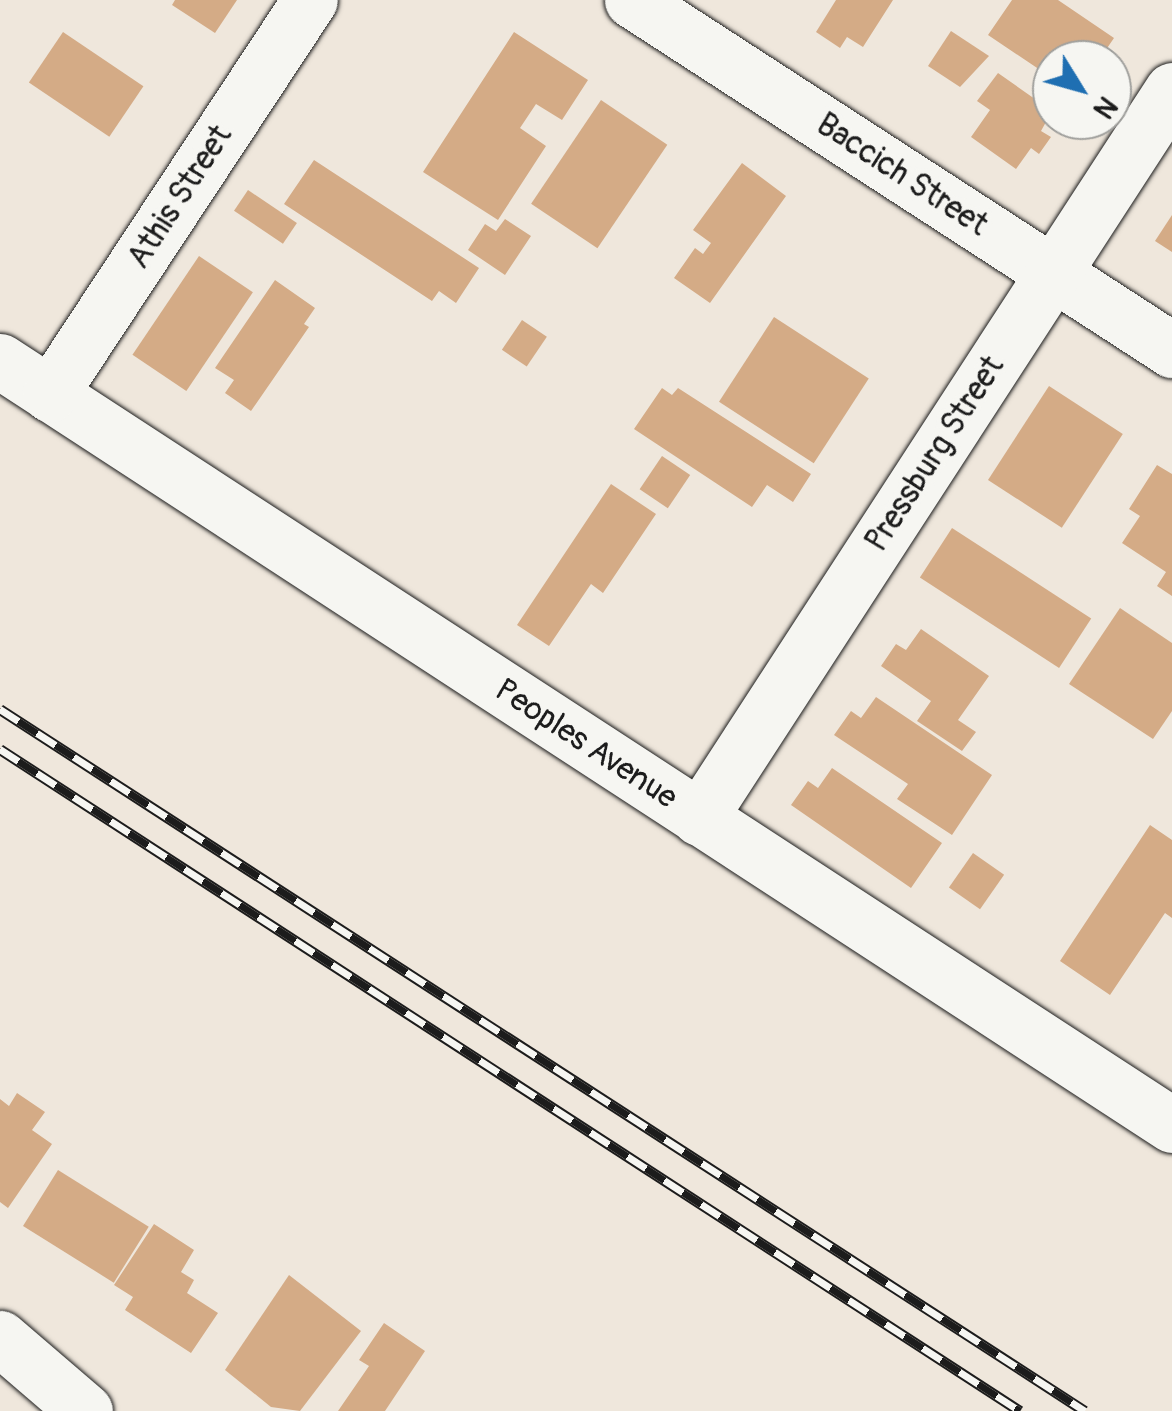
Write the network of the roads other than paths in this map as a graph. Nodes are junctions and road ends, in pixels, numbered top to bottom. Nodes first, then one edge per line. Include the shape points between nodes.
1 (310, 0) edge
2 (632, 0) edge
3 (1172, 90) edge
4 (1053, 273) junction
5 (1172, 350) edge
6 (0, 361) edge
7 (50, 394) junction
8 (699, 818) junction
9 (1172, 1125) edge
10 (0, 1338) edge
11 (85, 1411) edge

1 - 7 street, Athis Street
2 - 4 street, Baccich Street
3 - 4 street, Pressburg Street
4 - 5 street, Baccich Street
4 - 8 street, Pressburg Street
6 - 7 street, Peoples Avenue
7 - 8 street, Peoples Avenue
8 - 9 street, Peoples Avenue
10 - 11 street

